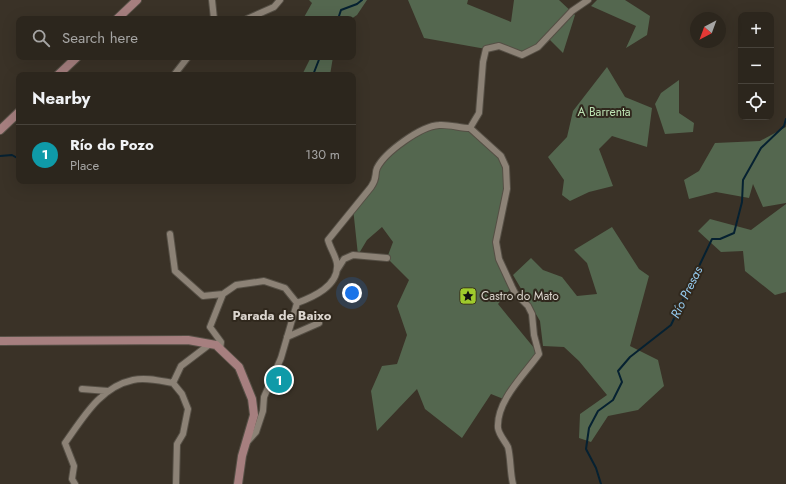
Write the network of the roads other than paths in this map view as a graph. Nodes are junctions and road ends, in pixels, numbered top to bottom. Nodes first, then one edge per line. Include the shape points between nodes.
1 (137, 0) edge
2 (212, 0) edge
3 (280, 0) edge
4 (588, 0) edge
5 (120, 16) edge
6 (214, 16) edge
7 (254, 16) edge
8 (74, 60) edge
9 (186, 60) edge
10 (61, 72) edge
11 (176, 72) edge
12 (16, 115) edge
13 (470, 128) junction
14 (0, 130) edge
15 (170, 234) dead end
16 (387, 258) dead end
17 (336, 271) junction
18 (223, 294) junction
19 (296, 303) junction
20 (319, 323) dead end
21 (287, 337) junction
22 (0, 341) edge
23 (210, 344) junction
24 (220, 349) junction
25 (173, 383) junction
26 (82, 389) dead end
27 (108, 391) junction
28 (248, 441) junction
29 (237, 483) edge
30 (75, 484) edge
31 (176, 484) edge
32 (513, 484) edge

1 - 5 street
2 - 6 street
3 - 7 street via 274,7
4 - 13 street via 572,12 538,47 522,55 499,46 486,49 479,113
8 - 10 street
9 - 11 street
12 - 14 street
13 - 17 street via 440,125 423,128 384,159 377,169 377,179 371,188 328,240 337,263
13 - 32 street via 501,156 506,167 507,188 496,242 499,259 515,293 532,314 539,354 507,397 500,414 498,429 508,448
15 - 18 street via 175,271 203,296
16 - 17 street via 353,255 344,259
17 - 19 street via 329,285 320,293
18 - 19 street via 236,285 264,281 286,288
18 - 24 street via 210,327 221,342
19 - 21 street
20 - 21 street
21 - 28 street via 264,397 263,411 256,432
22 - 23 street via 188,340
23 - 24 street
23 - 25 street via 181,366
24 - 28 street via 239,367 252,399 254,415
25 - 27 street via 134,380
25 - 31 street via 182,394 188,409 183,434 177,444
26 - 27 street
27 - 30 street via 92,405 65,444 74,466 72,479
28 - 29 street via 242,456

